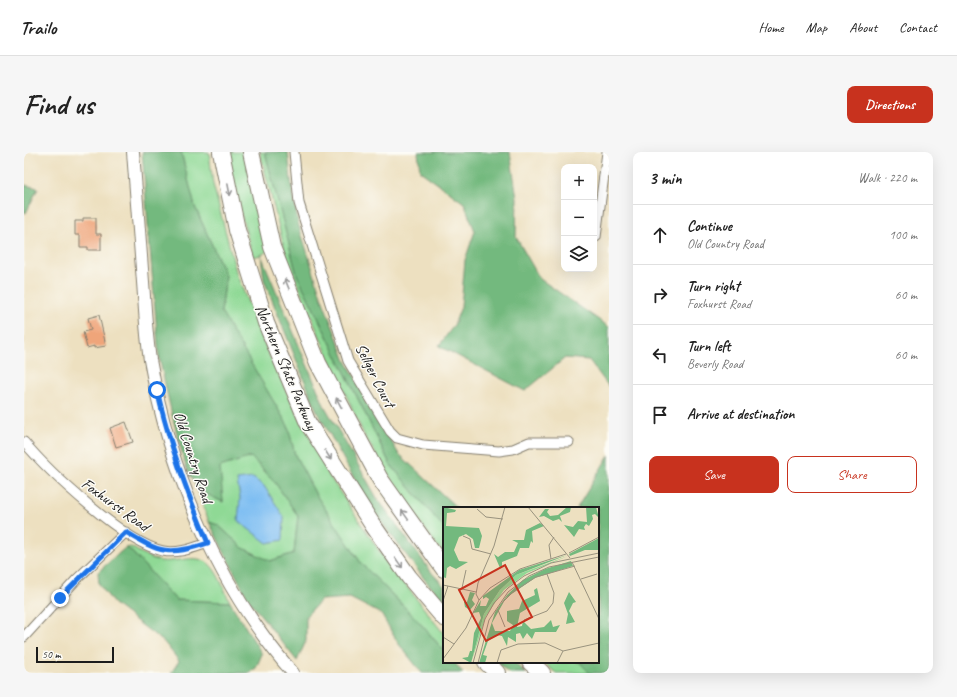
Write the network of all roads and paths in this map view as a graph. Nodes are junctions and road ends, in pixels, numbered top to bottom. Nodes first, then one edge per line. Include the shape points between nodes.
1 (133, 152) edge
2 (221, 152) edge
3 (251, 152) edge
4 (294, 152) edge
5 (608, 152) edge
6 (596, 236) edge
7 (24, 442) edge
8 (569, 442) dead end
9 (126, 532) junction
10 (208, 543) junction
11 (443, 568) edge
12 (443, 617) edge
13 (24, 637) edge
14 (487, 663) edge
15 (531, 663) edge
16 (293, 673) edge
17 (497, 673) edge
18 (542, 673) edge

1 - 10 main road, Old Country Road via 150,360 166,431 179,472
2 -> 12 highway, Northern State Parkway via 237,230 266,323 308,423 372,524
11 -> 3 highway, Northern State Parkway via 380,479 318,363 272,247
4 - 8 street, Sellger Court via 299,203 348,361 390,431 397,438 423,445 500,451 529,442
5 - 6 street
7 - 9 street, Foxhurst Road via 76,494
9 - 10 street, Foxhurst Road via 162,551 187,550
9 - 13 street via 76,580
10 - 16 main road, Old Country Road via 242,605
14 - 17 highway
15 - 18 highway

